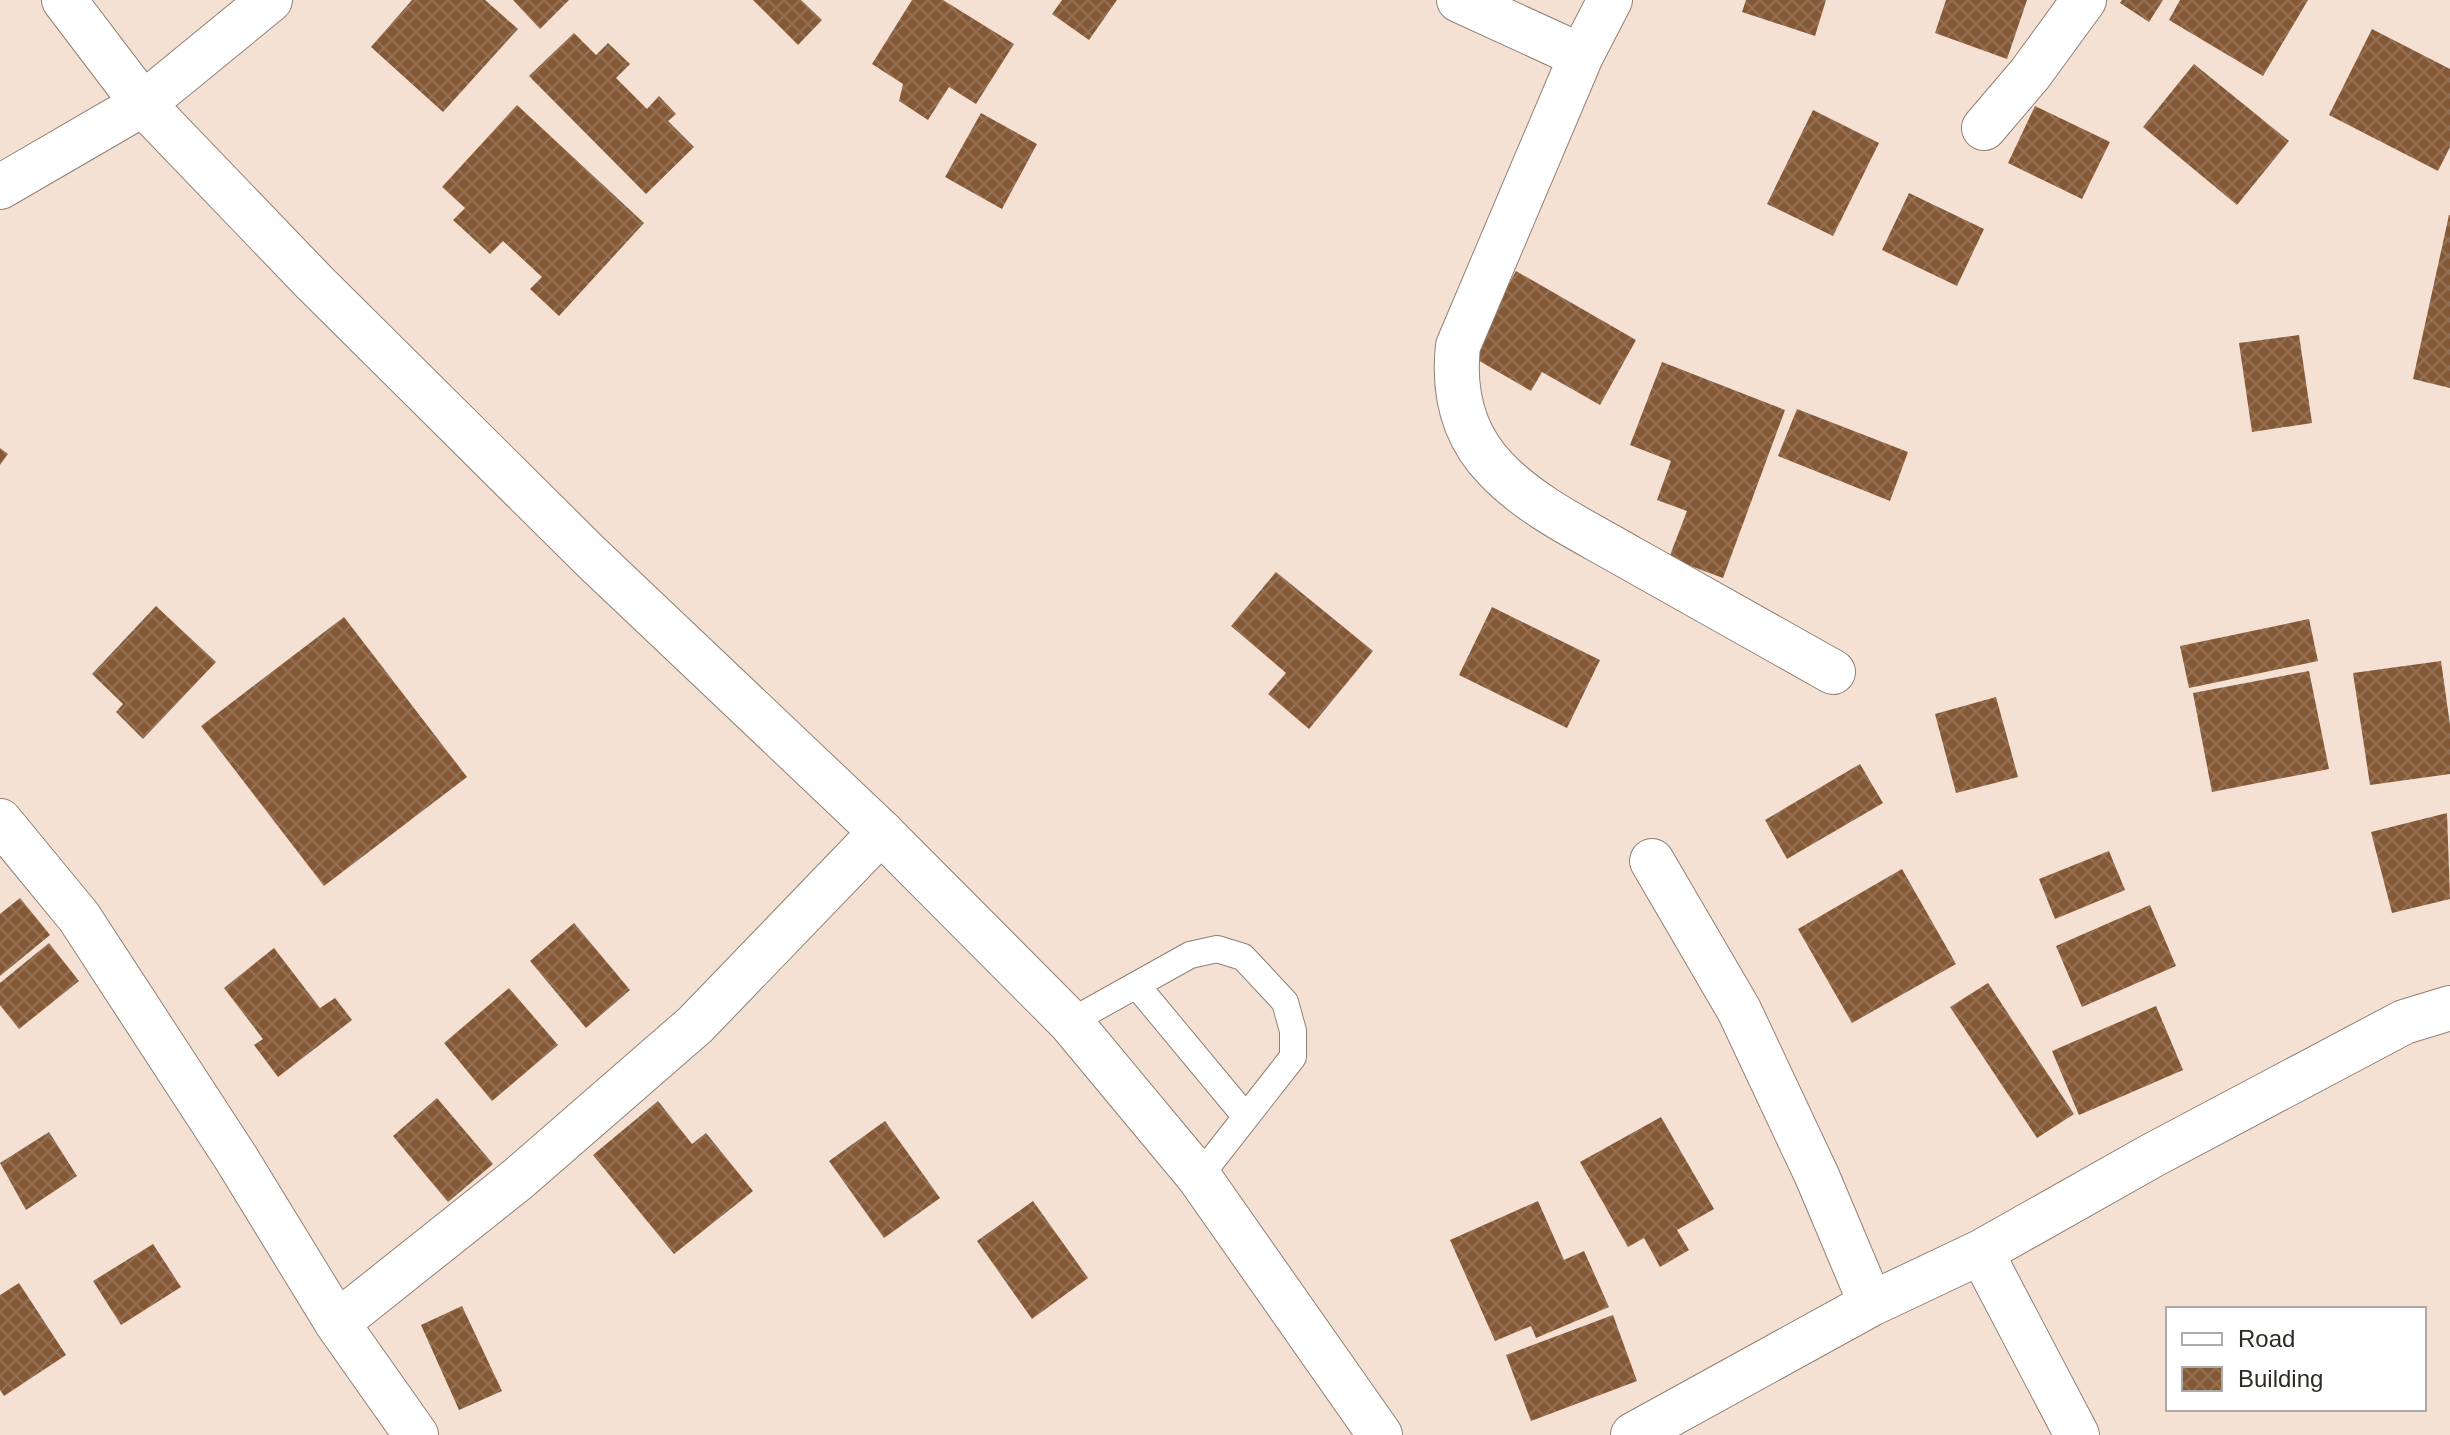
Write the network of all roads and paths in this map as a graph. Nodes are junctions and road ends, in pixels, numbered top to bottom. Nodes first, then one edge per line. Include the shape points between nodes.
1 (64, 0) edge
2 (270, 0) edge
3 (1459, 0) edge
4 (1610, 0) edge
5 (2084, 0) edge
6 (1581, 56) junction
7 (143, 104) junction
8 (1984, 128) dead end
9 (0, 187) edge
10 (1833, 672) dead end
11 (0, 821) edge
12 (881, 832) junction
13 (1652, 861) dead end
14 (1138, 987) junction
15 (2450, 1008) edge
16 (1070, 1022) junction
17 (1246, 1117) junction
18 (1199, 1177) junction
19 (1981, 1252) junction
20 (1871, 1304) junction
21 (337, 1323) junction
22 (416, 1435) edge
23 (1380, 1435) edge
24 (1633, 1435) edge
25 (2077, 1435) edge

1 - 7 street
2 - 7 street
3 - 6 street
4 - 6 street
5 - 8 street
6 - 10 street via 1458,346 1460,410 1495,469 1546,510
7 - 9 street
7 - 12 street via 590,556
11 - 21 street via 79,917
12 - 16 street
12 - 21 street via 695,1025 518,1179
13 - 20 street via 1739,1010
14 - 16 lane
14 - 17 lane
14 - 17 lane via 1190,955 1217,949 1243,957 1285,1002 1293,1057
15 - 19 street via 2404,1022
16 - 18 street
17 - 18 lane
18 - 23 street
19 - 20 street
19 - 25 street
20 - 24 street
21 - 22 street

